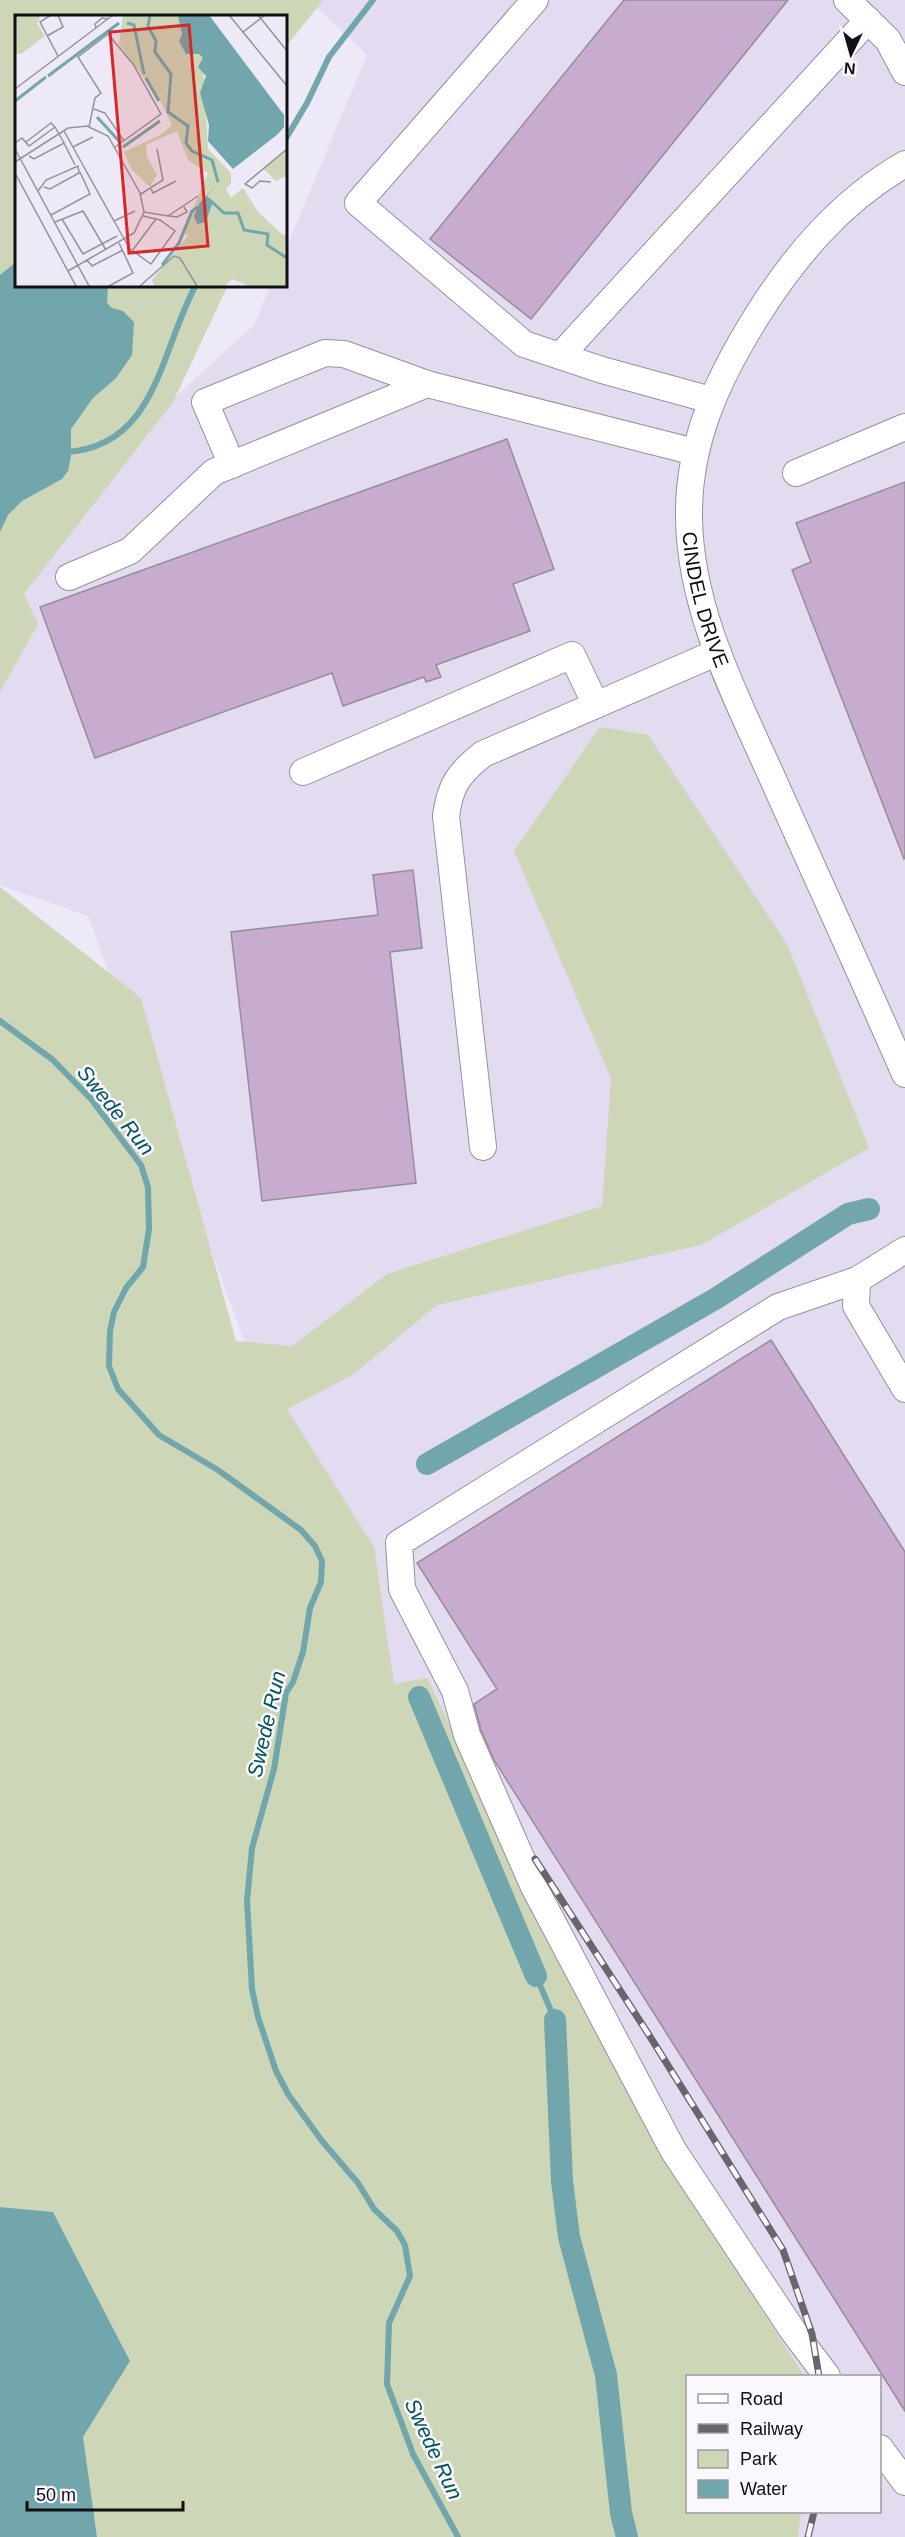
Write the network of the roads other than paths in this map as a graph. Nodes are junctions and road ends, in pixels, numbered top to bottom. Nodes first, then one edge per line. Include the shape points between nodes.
1 (535, 0) edge
2 (847, 0) edge
3 (867, 20) junction
4 (905, 72) edge
5 (905, 164) edge
6 (560, 356) junction
7 (428, 384) junction
8 (711, 400) junction
9 (905, 427) edge
10 (695, 452) junction
11 (232, 465) junction
12 (796, 473) dead end
13 (69, 577) dead end
14 (718, 652) junction
15 (596, 705) junction
16 (303, 772) dead end
17 (905, 1074) edge
18 (483, 1147) dead end
19 (905, 1250) edge
20 (857, 1280) junction
21 (905, 1389) edge
22 (826, 2375) edge
23 (881, 2451) edge
24 (905, 2482) edge

1 - 6 street via 358,202 524,344
2 - 3 street
3 - 4 street via 888,40
3 - 6 street
5 - 8 street, CINDEL DRIVE via 834,216 808,245 762,308
6 - 8 street
7 - 10 street
7 - 11 street
7 - 11 street via 344,354 325,353 205,402
8 - 10 street, CINDEL DRIVE
9 - 12 street
10 - 14 street, CINDEL DRIVE via 689,517 691,555
11 - 13 street via 214,472 130,551
14 - 15 street
14 - 17 street, CINDEL DRIVE
15 - 16 street via 572,655
15 - 18 street via 483,754 462,771 448,795 446,816
19 - 20 street
20 - 21 street via 856,1306
20 - 22 street via 778,1307 399,1543 402,1589 455,1691 467,1735 534,1887 673,2150
23 - 24 street

